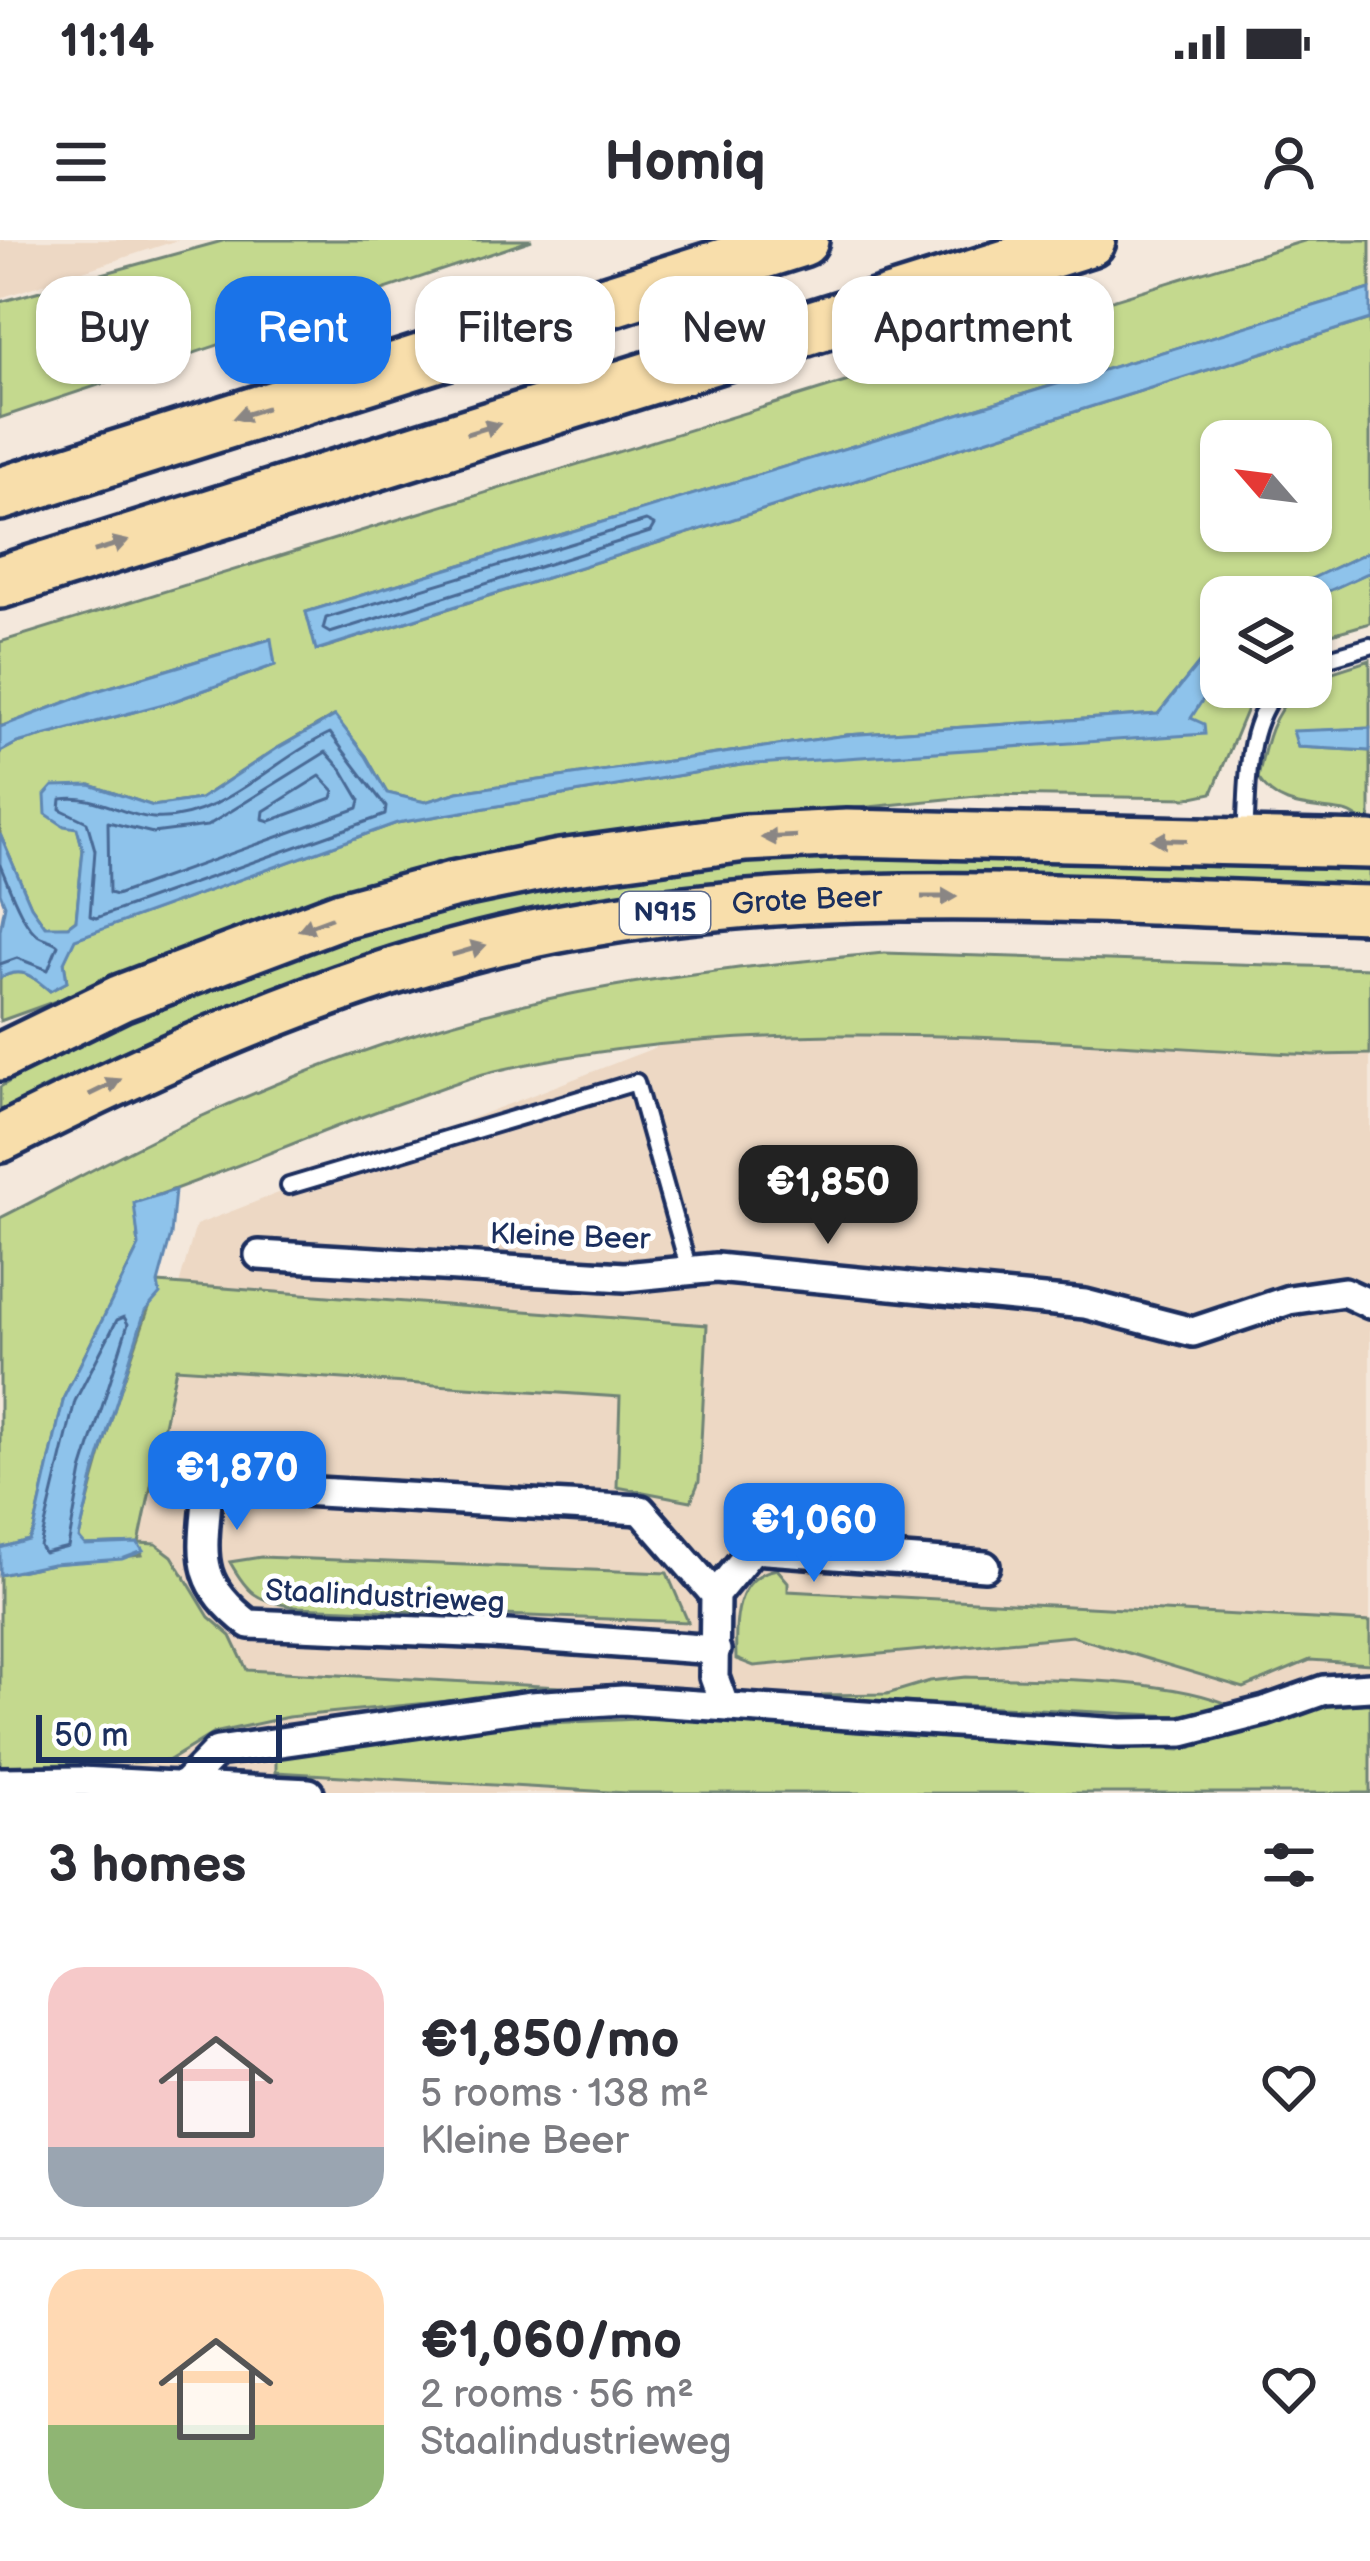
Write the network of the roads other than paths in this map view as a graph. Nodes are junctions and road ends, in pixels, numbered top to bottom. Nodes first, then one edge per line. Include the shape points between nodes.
1 (802, 240) edge
2 (1089, 240) edge
3 (0, 494) edge
4 (0, 582) edge
5 (1370, 646) edge
6 (1332, 657) edge
7 (1261, 708) edge
8 (1245, 842) junction
9 (1370, 845) edge
10 (1370, 909) edge
11 (0, 1057) edge
12 (0, 1139) edge
13 (289, 1186) dead end
14 (259, 1255) dead end
15 (689, 1270) junction
16 (1370, 1304) edge
17 (985, 1566) dead end
18 (715, 1595) junction
19 (716, 1650) junction
20 (1370, 1687) edge
21 (724, 1705) junction
22 (0, 1782) edge
23 (185, 1790) edge
24 (309, 1793) edge

1 -> 3 highway
4 -> 2 highway
5 - 6 lane
7 - 8 lane via 1251,736
8 - 9 main road, N915
8 -> 11 main road, N915 via 847,833 560,862 340,915 121,998
12 -> 10 main road, Grote Beer / N915 via 258,1018 483,946 641,916 789,900 945,896
13 - 15 lane via 637,1082
14 - 15 street, Kleine Beer via 625,1277
15 - 16 street, Kleine Beer via 1085,1304 1193,1332 1289,1300 1344,1292
17 - 18 street via 753,1549
18 - 19 street
18 - 19 street, Staalindustrieweg via 641,1510 208,1486 204,1566 220,1602 249,1624
19 - 21 street
20 - 21 street via 1324,1690 1162,1733
21 - 23 street via 530,1706 218,1750
22 - 23 street
23 - 24 street

